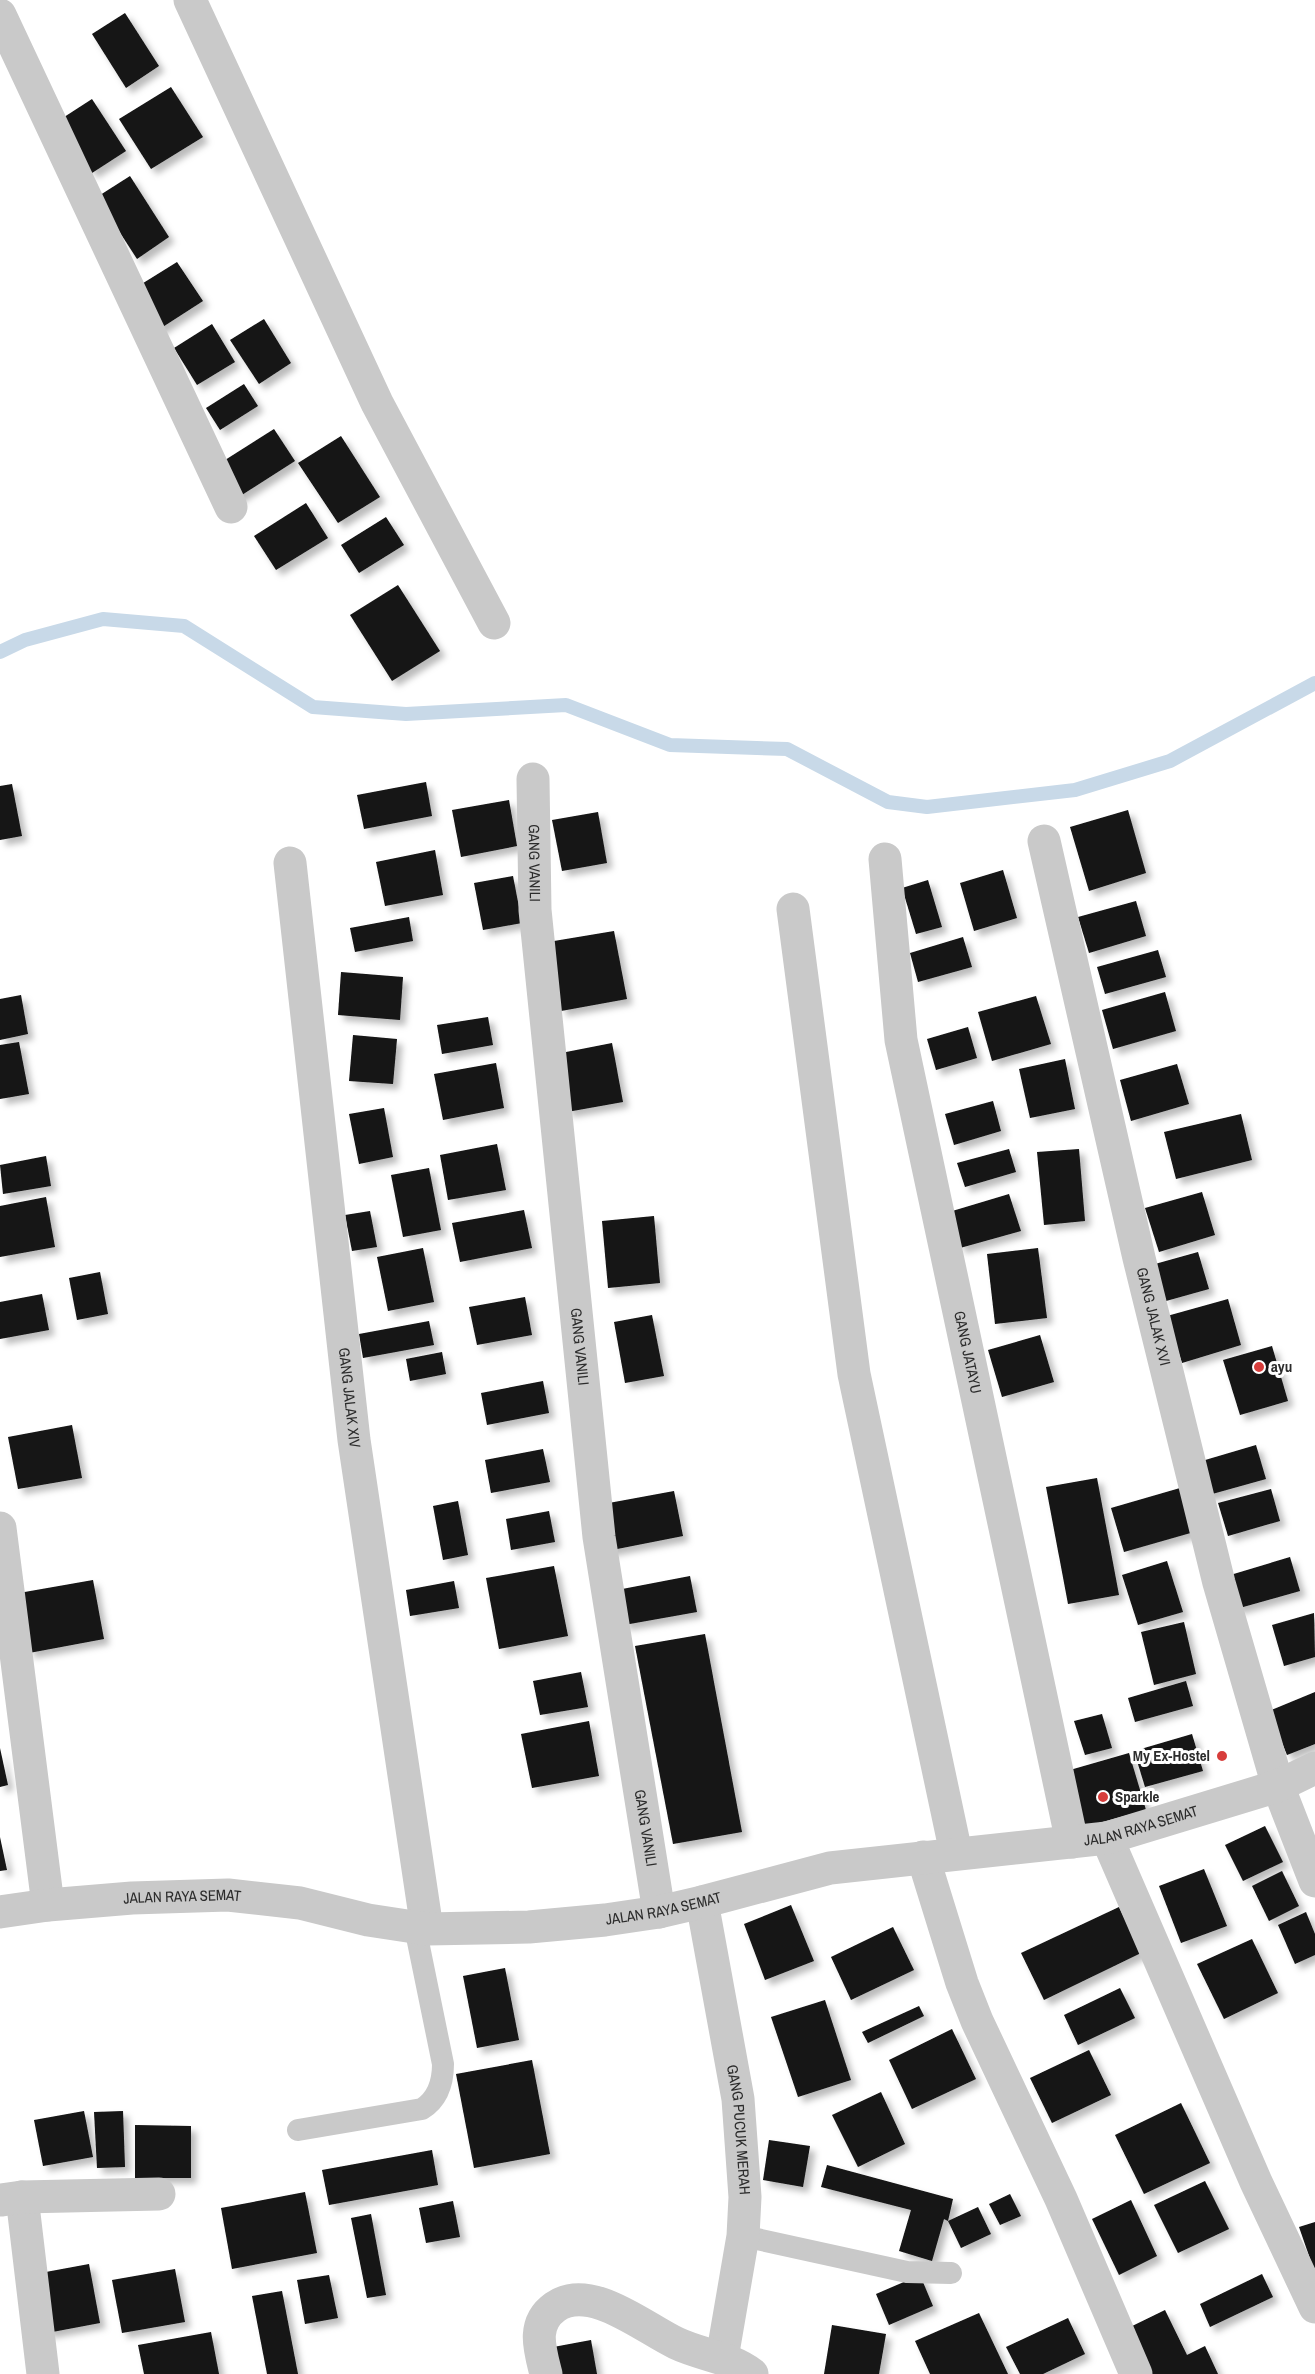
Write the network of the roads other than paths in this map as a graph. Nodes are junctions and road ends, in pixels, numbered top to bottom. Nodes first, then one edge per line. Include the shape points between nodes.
1 (190, 0) edge
2 (0, 15) edge
3 (231, 507) dead end
4 (494, 623) dead end
5 (533, 778) dead end
6 (1044, 841) dead end
7 (885, 860) dead end
8 (290, 863) dead end
9 (793, 909) dead end
10 (0, 1528) edge
11 (1315, 1768) edge
12 (1278, 1786) junction
13 (1107, 1838) junction
14 (1072, 1842) junction
15 (956, 1853) junction
16 (923, 1857) junction
17 (1315, 1881) edge
18 (702, 1902) junction
19 (48, 1905) junction
20 (0, 1912) edge
21 (659, 1912) junction
22 (421, 1928) junction
23 (298, 2130) dead end
24 (159, 2194) dead end
25 (11, 2199) edge
26 (743, 2236) junction
27 (951, 2273) dead end
28 (1315, 2307) edge
29 (722, 2358) junction
30 (43, 2374) edge
31 (546, 2374) edge
32 (752, 2374) edge
33 (1136, 2374) edge

1 - 4 street via 377,403
2 - 3 street
5 - 21 street, GANG VANILI via 535,910 593,1485
6 - 12 street, GANG JALAK XVI via 1139,1258 1219,1583
7 - 14 street, GANG JATAYU via 902,1040
8 - 22 street, GANG JALAK XIV via 354,1440
9 - 15 street via 854,1374
10 - 19 street
11 - 12 street, JALAN RAYA SEMAT
12 - 13 street, JALAN RAYA SEMAT
12 - 17 street, GANG JALAK XVI
13 - 14 street, JALAN RAYA SEMAT
13 - 28 street via 1256,2182
14 - 15 street, JALAN RAYA SEMAT
15 - 16 street, JALAN RAYA SEMAT
16 - 18 street, JALAN RAYA SEMAT via 830,1868
16 - 33 street via 977,2021 1062,2199
18 - 21 street, JALAN RAYA SEMAT
18 - 26 street, GANG PUCUK MERAH via 738,2099 745,2197
19 - 20 street, JALAN RAYA SEMAT
19 - 22 street, JALAN RAYA SEMAT via 228,1895 300,1903
21 - 22 street, JALAN RAYA SEMAT via 529,1927
22 - 23 lane via 443,2064 433,2102 423,2109
24 - 25 street
25 - 30 street
26 - 27 lane via 907,2272
26 - 29 street, GANG PUCUK MERAH
29 - 31 street via 687,2348 620,2312 584,2299 561,2303 548,2312 539,2328
29 - 32 street

